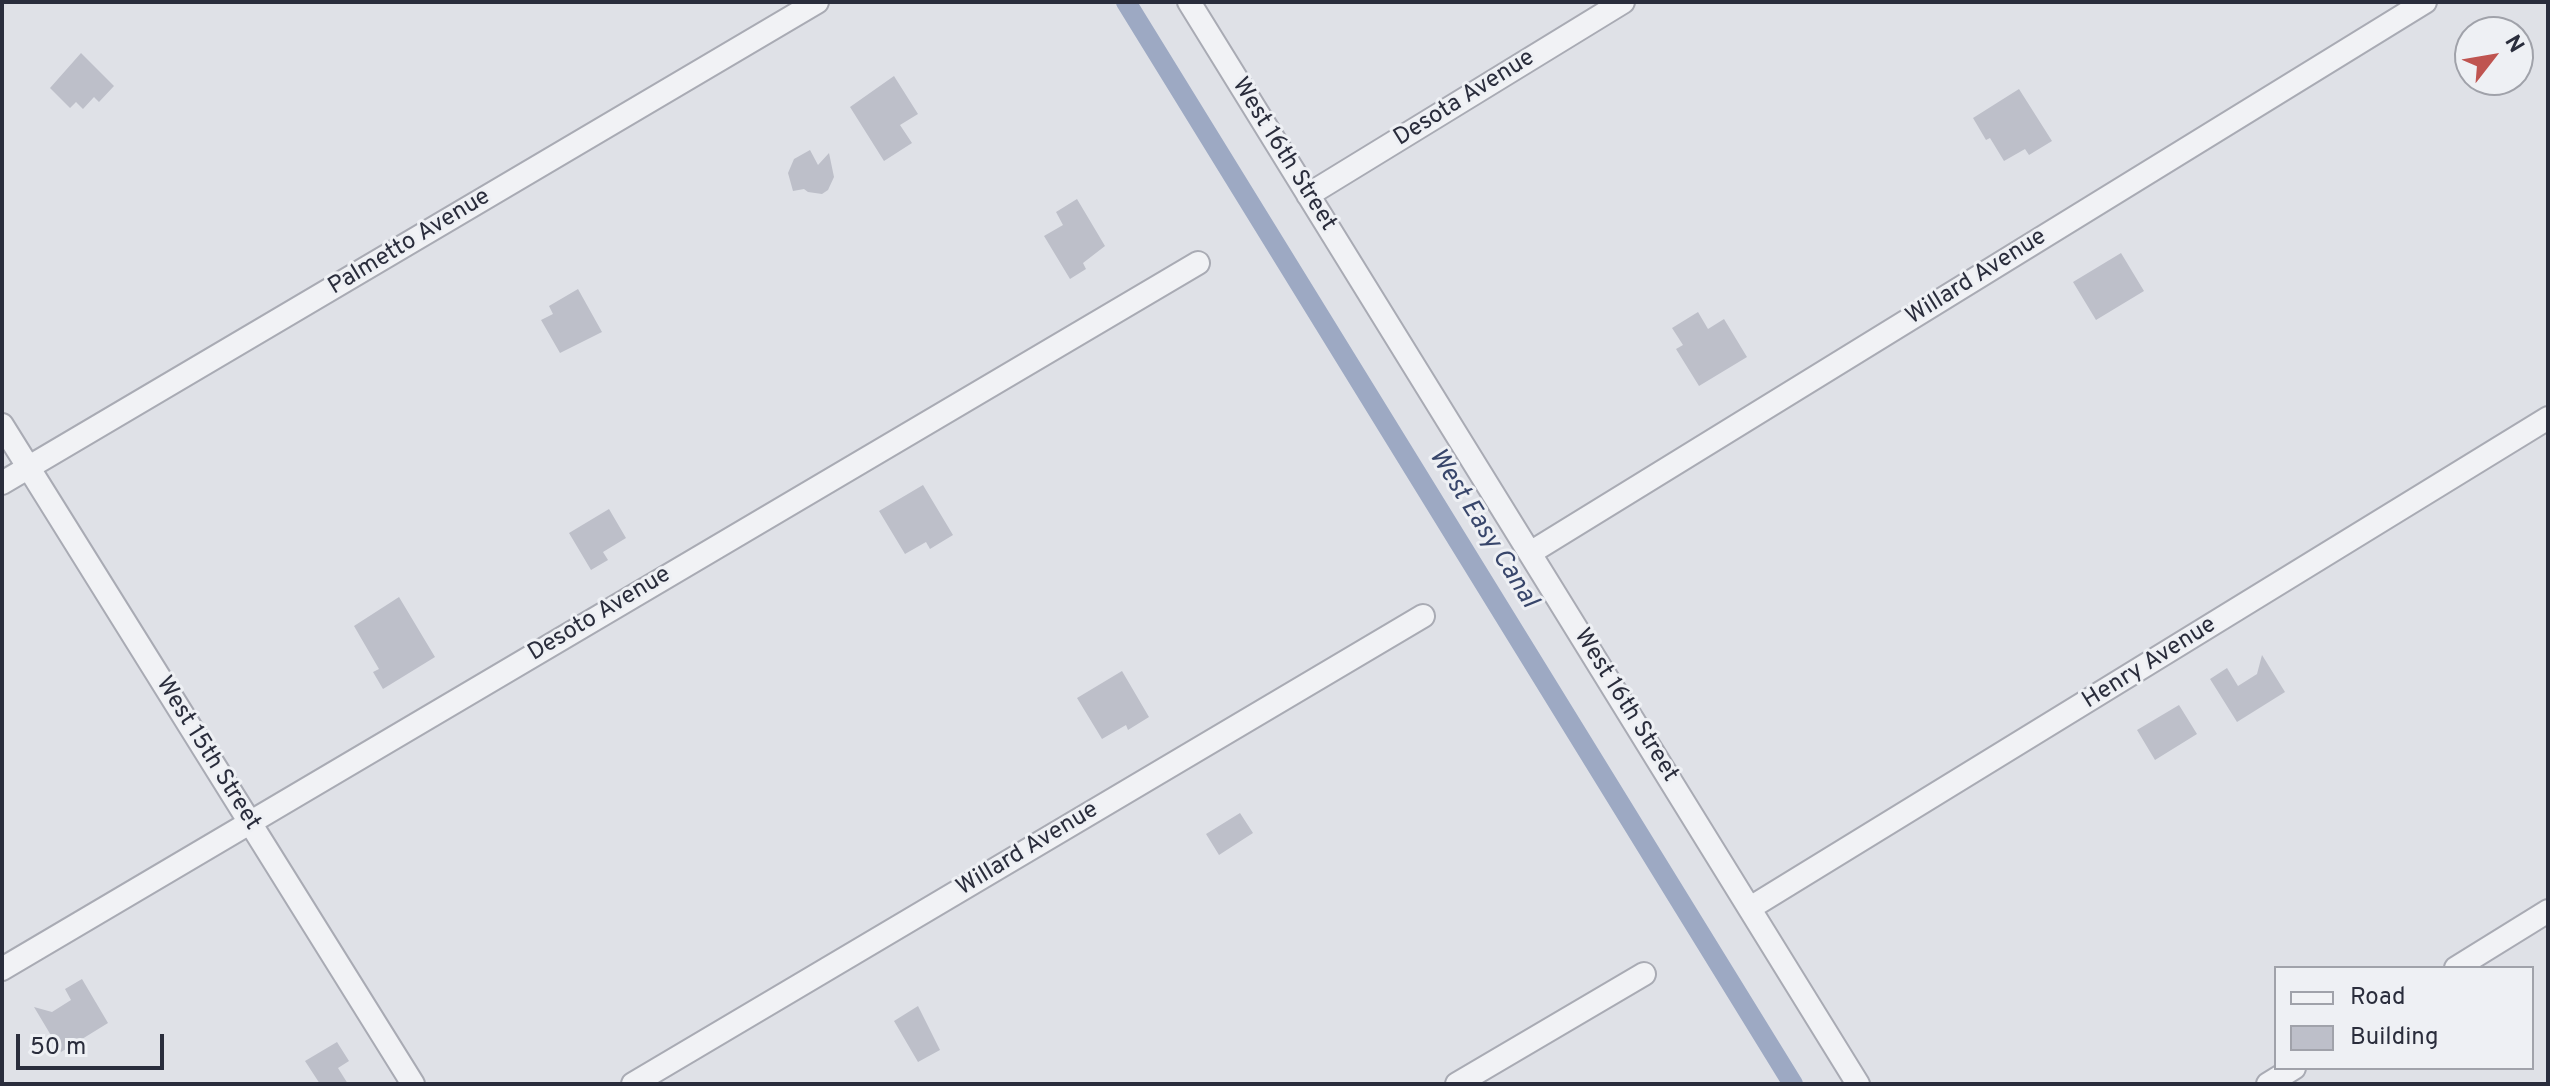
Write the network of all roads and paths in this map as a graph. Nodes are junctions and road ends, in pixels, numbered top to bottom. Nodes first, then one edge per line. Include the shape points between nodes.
1 (817, 2) edge
2 (1189, 2) edge
3 (1623, 2) edge
4 (2425, 2) edge
5 (1308, 195) junction
6 (1198, 263) dead end
7 (2548, 418) edge
8 (2, 425) edge
9 (29, 468) junction
10 (2, 483) edge
11 (1530, 553) junction
12 (1423, 616) dead end
13 (250, 823) junction
14 (1750, 908) junction
15 (2548, 911) edge
16 (2459, 966) edge
17 (2, 969) edge
18 (1644, 974) dead end
19 (2291, 1070) edge
20 (413, 1084) edge
21 (633, 1084) edge
22 (1457, 1084) edge
23 (1858, 1084) edge
24 (2268, 1084) edge

1 - 9 street, Palmetto Avenue
2 - 5 street, West 16th Street
3 - 5 street, Desota Avenue
4 - 11 street, Willard Avenue
5 - 11 street, West 16th Street
6 - 13 street, Desoto Avenue
7 - 14 street, Henry Avenue
8 - 9 street, West 15th Street
9 - 10 street, Palmetto Avenue
9 - 13 street, West 15th Street
11 - 14 street, West 16th Street
12 - 21 street, Willard Avenue
13 - 17 street, Desoto Avenue
13 - 20 street, West 15th Street
14 - 23 street, West 16th Street
15 - 16 street
18 - 22 street
19 - 24 street

